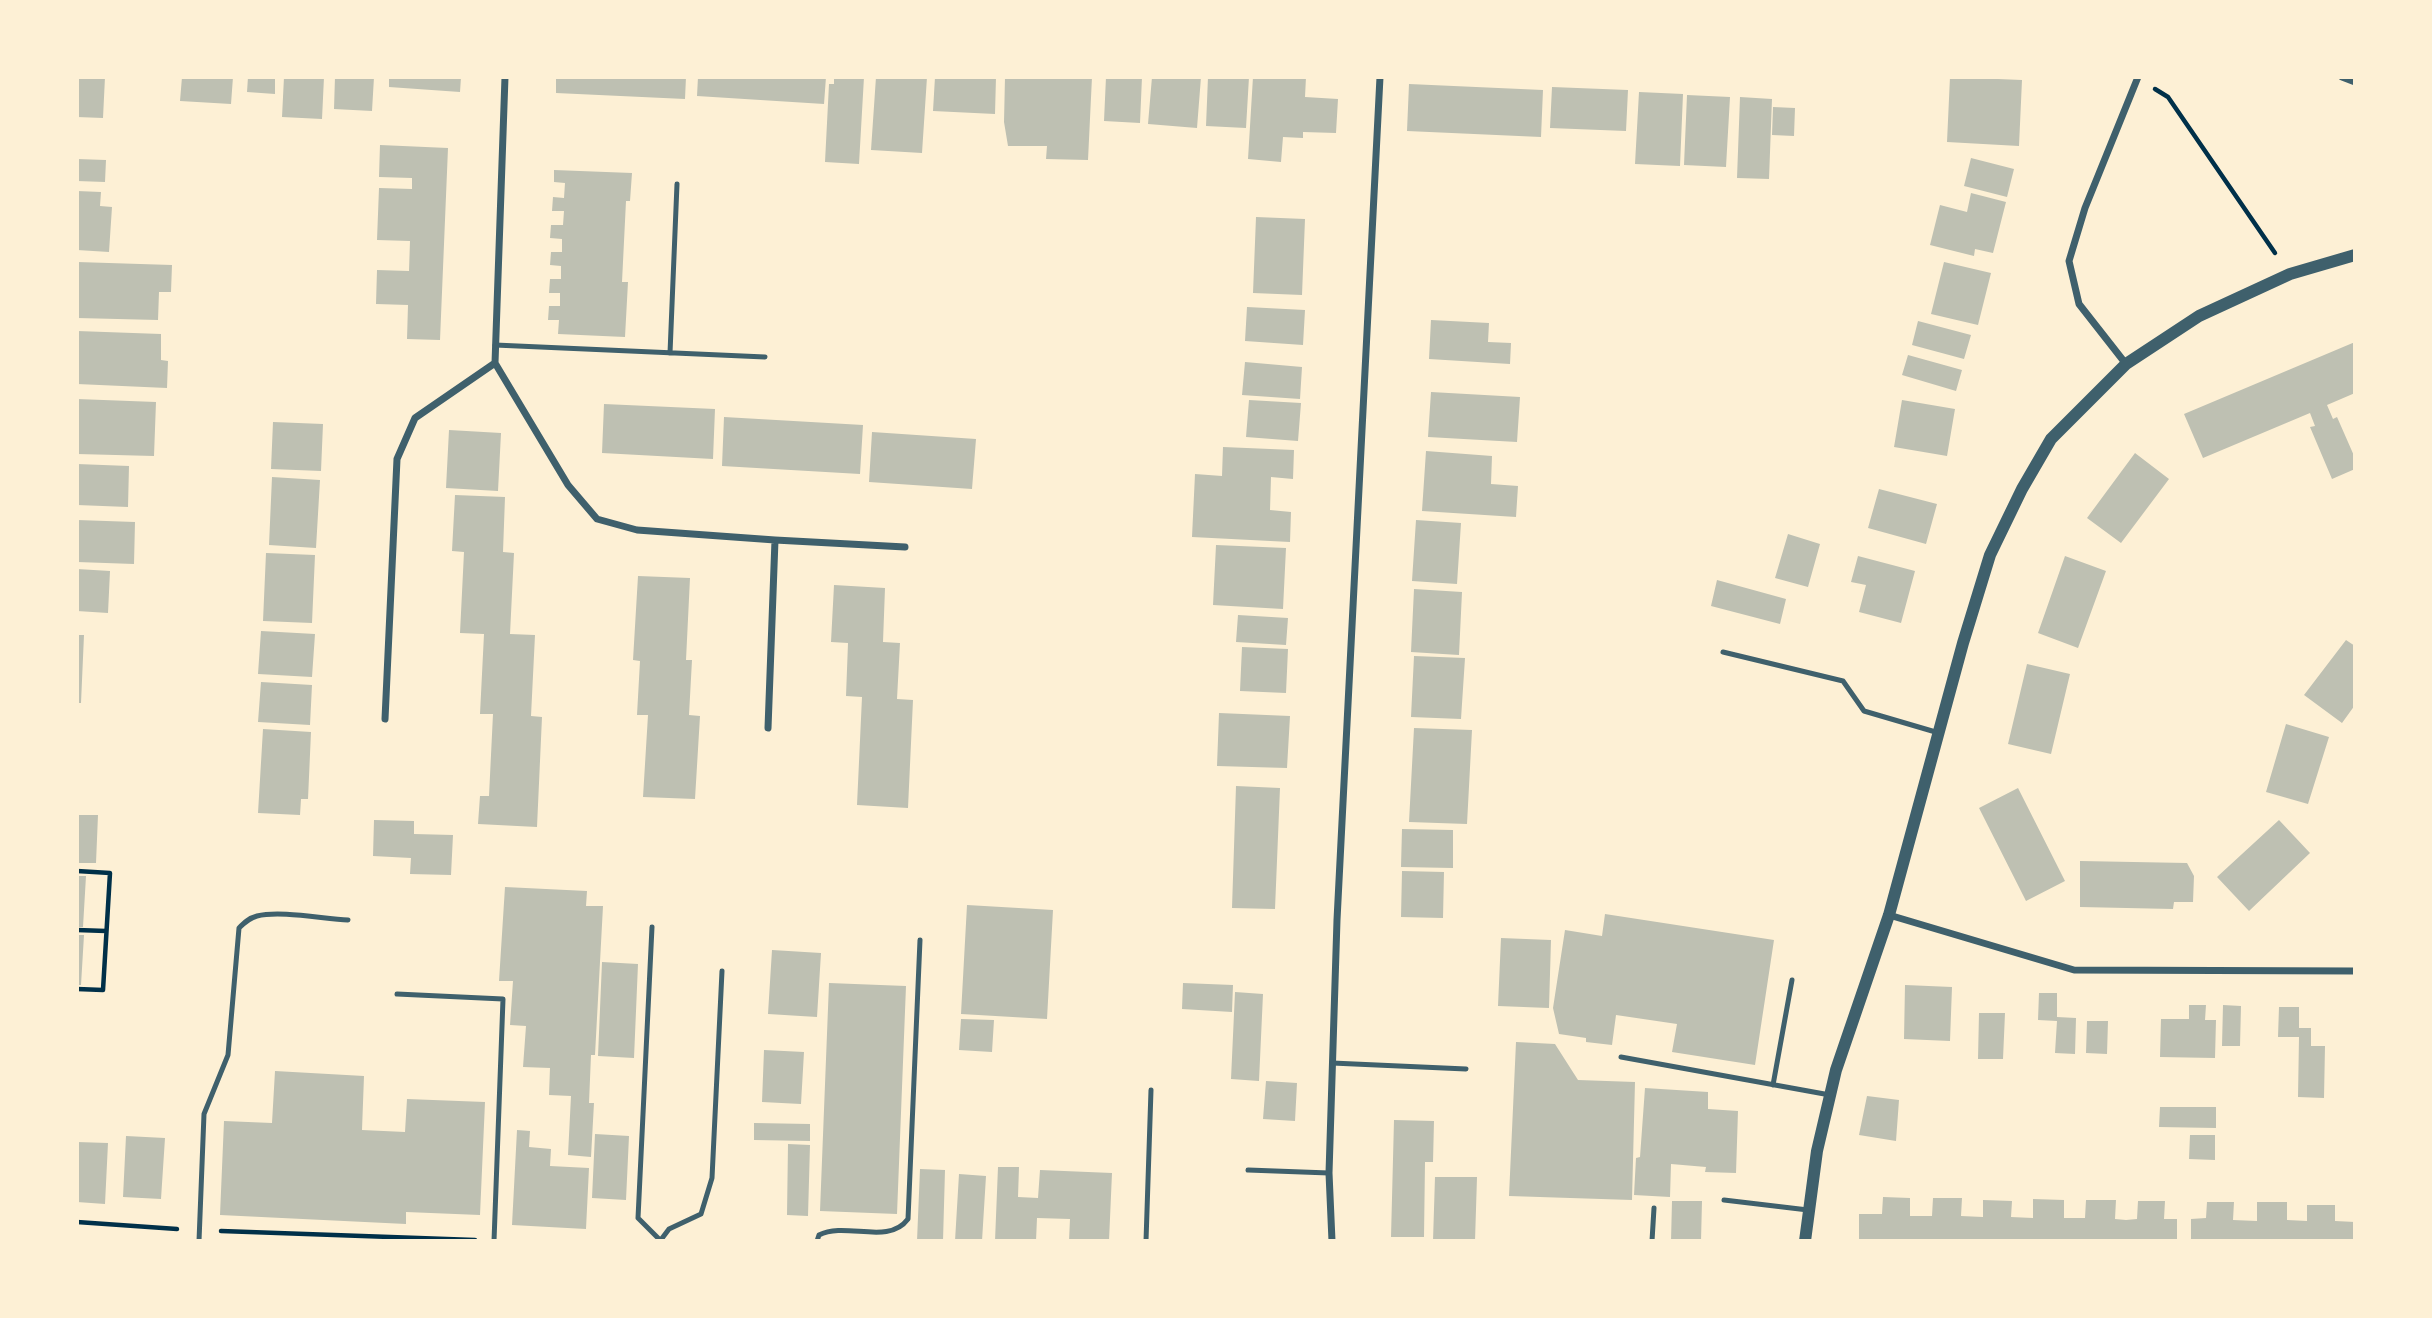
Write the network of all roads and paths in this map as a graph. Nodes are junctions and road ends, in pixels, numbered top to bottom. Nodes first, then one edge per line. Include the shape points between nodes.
1 (505, 77) edge
2 (1380, 77) edge
3 (2135, 77) edge
4 (2342, 77) edge
5 (2355, 82) edge
6 (677, 184) dead end
7 (2355, 255) edge
8 (2290, 274) junction
9 (495, 345) junction
10 (670, 353) junction
11 (765, 357) dead end
12 (495, 363) junction
13 (2126, 364) junction
14 (775, 540) junction
15 (905, 547) dead end
16 (1723, 652) dead end
17 (385, 719) dead end
18 (768, 728) dead end
19 (1939, 733) junction
20 (77, 871) edge
21 (1889, 915) junction
22 (348, 920) dead end
23 (652, 928) dead end
24 (77, 930) edge
25 (106, 931) junction
26 (920, 940) dead end
27 (722, 971) dead end
28 (2355, 971) edge
29 (1792, 980) dead end
30 (77, 989) edge
31 (397, 994) dead end
32 (1621, 1057) dead end
33 (1332, 1063) junction
34 (1466, 1069) dead end
35 (1773, 1085) junction
36 (1151, 1090) dead end
37 (1830, 1096) junction
38 (1248, 1170) dead end
39 (1329, 1173) junction
40 (1724, 1200) dead end
41 (1654, 1208) dead end
42 (1808, 1210) junction
43 (77, 1222) edge
44 (199, 1230) junction
45 (660, 1240) edge
46 (199, 1241) edge
47 (488, 1241) edge
48 (494, 1241) edge
49 (817, 1241) edge
50 (1146, 1241) edge
51 (1332, 1241) edge
52 (1652, 1241) edge
53 (1805, 1241) edge

1 - 9 street
2 - 33 street
3 - 8 path via 2168,97
3 - 13 street via 2069,261 2078,304
4 - 5 street
6 - 10 lane
7 - 8 street
8 - 13 street via 2199,316
9 - 10 lane
9 - 12 street
10 - 11 lane
12 - 14 street via 568,485 597,519 637,530
12 - 17 street via 415,418 397,459
13 - 19 street via 2051,439 2022,489 1990,555
14 - 15 street
14 - 18 street
16 - 19 lane via 1843,681 1864,711
19 - 21 street
20 - 25 path via 110,873
21 - 28 street via 2074,970
21 - 37 street
22 - 44 lane via 257,916 239,928 229,1055 204,1114
23 - 45 lane via 638,1218
24 - 25 path
25 - 30 path via 103,990
26 - 49 lane via 908,1219 889,1232 831,1229
27 - 45 lane via 712,1178 701,1214 669,1229
29 - 35 lane
31 - 48 lane via 503,999
32 - 35 lane
33 - 34 lane
33 - 39 street
35 - 37 lane
36 - 50 lane
37 - 42 street
38 - 39 lane
39 - 51 street
40 - 42 lane
41 - 52 lane
42 - 53 street
43 - 44 path
44 - 46 lane
44 - 47 path

